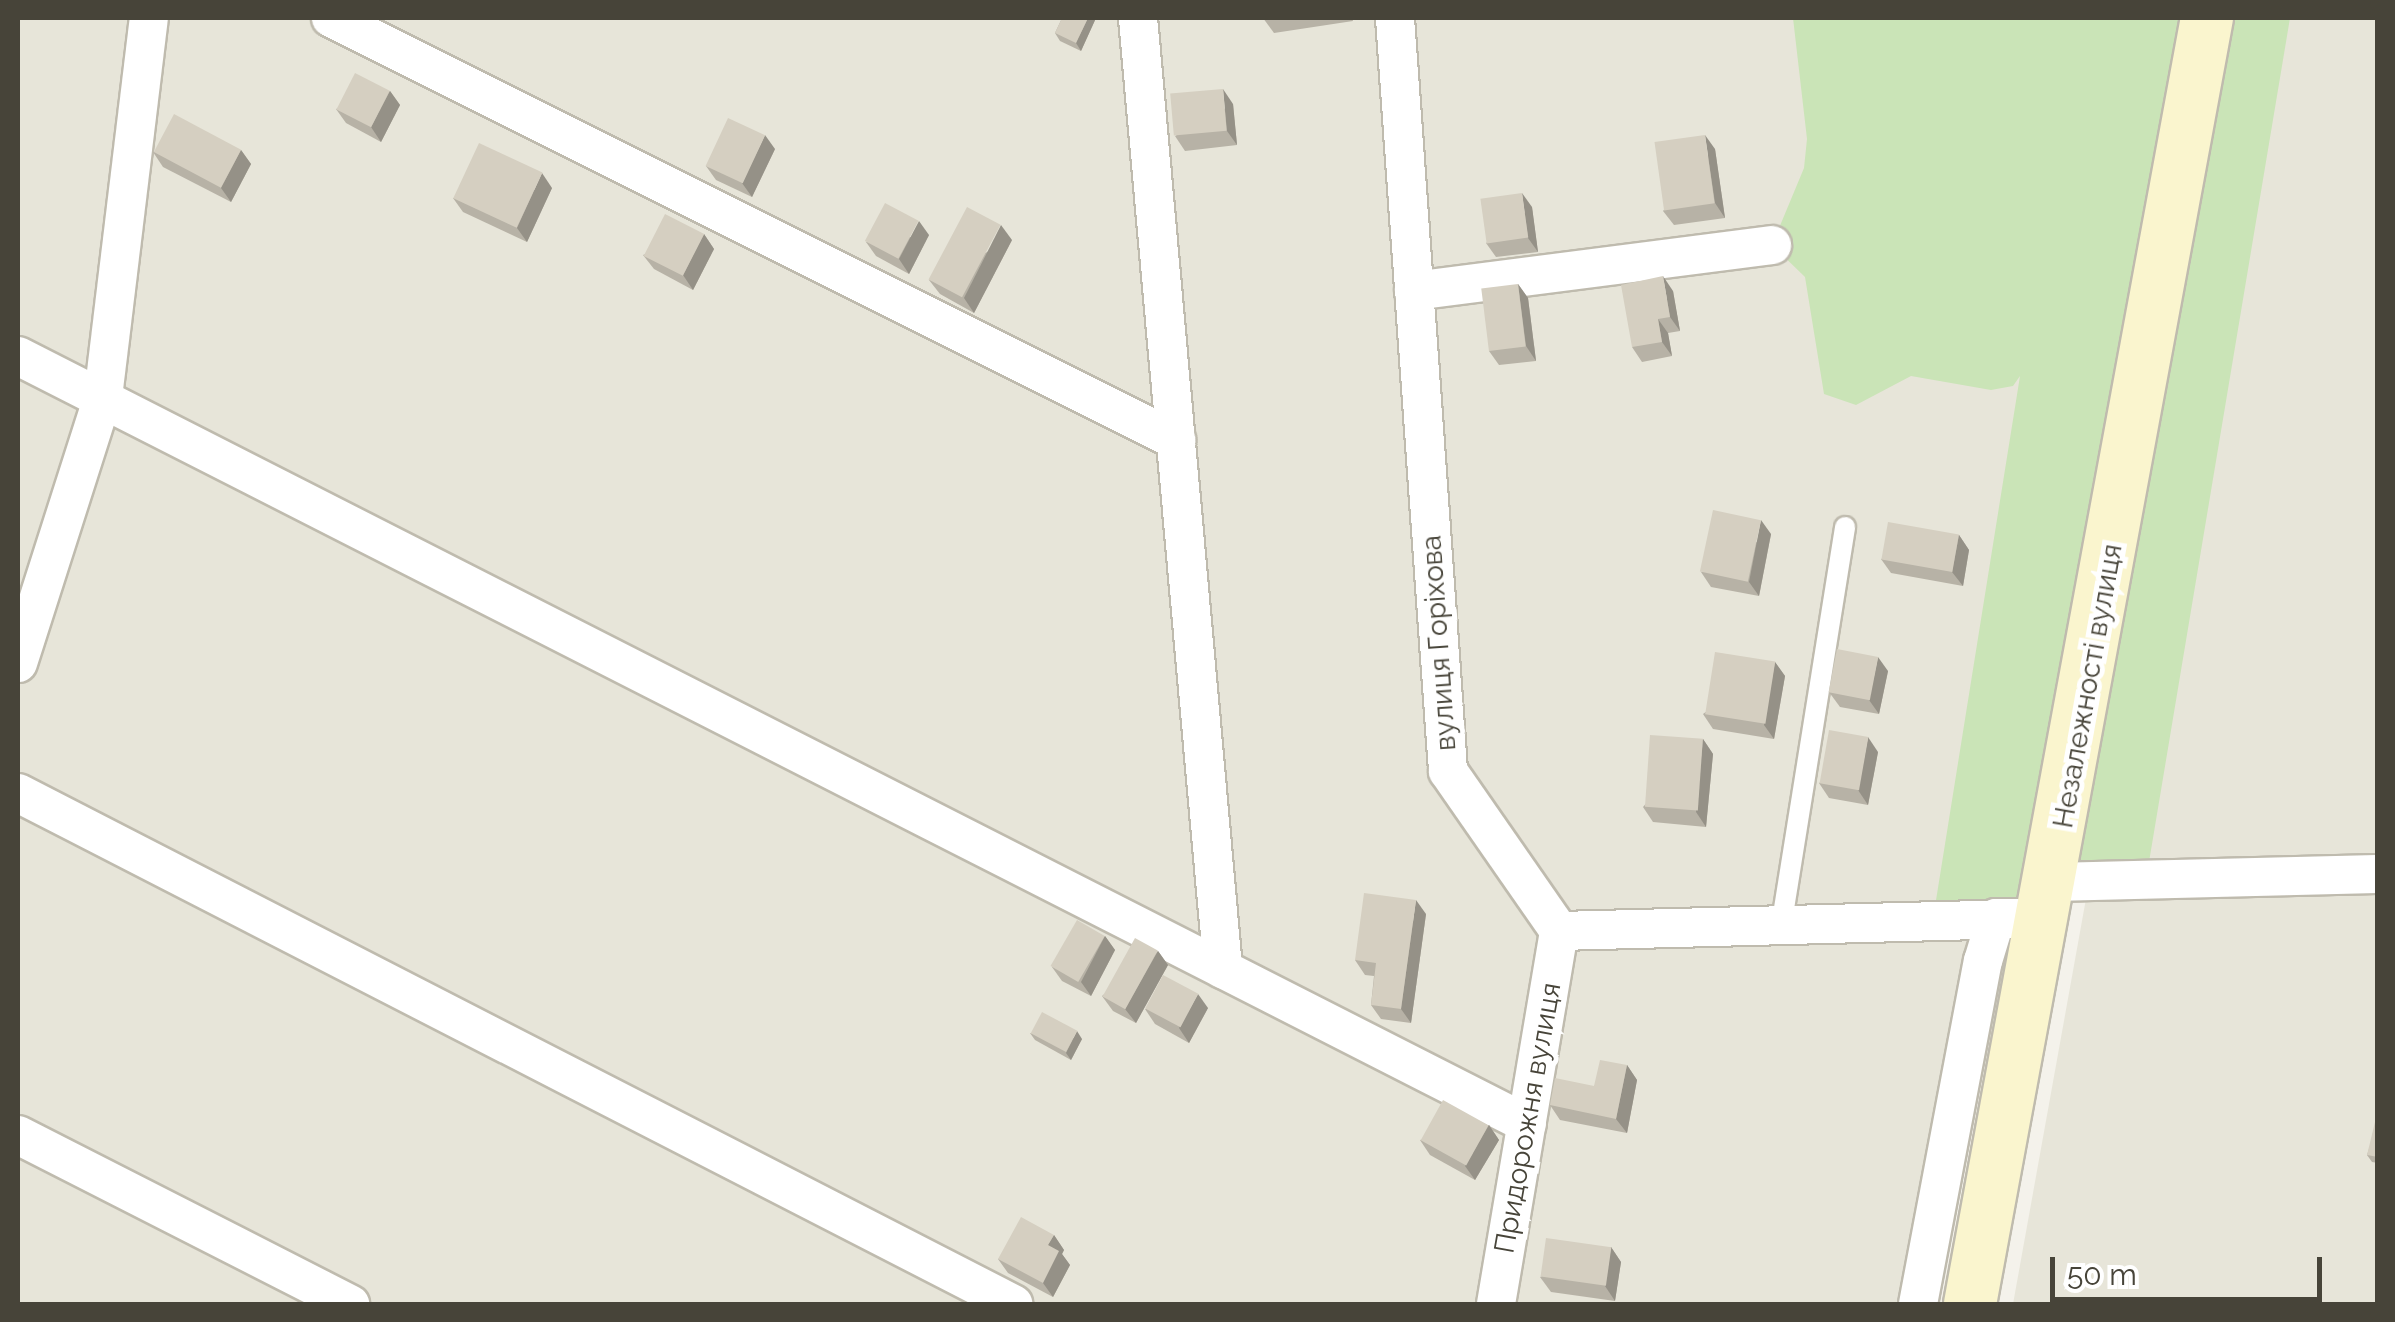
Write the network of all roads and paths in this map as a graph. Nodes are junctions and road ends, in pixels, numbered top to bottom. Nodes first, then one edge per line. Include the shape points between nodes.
1 (148, 18) edge
2 (330, 18) edge
3 (1138, 18) edge
4 (1395, 18) edge
5 (2207, 18) edge
6 (1772, 244) dead end
7 (1414, 291) junction
8 (18, 356) edge
9 (103, 397) junction
10 (1176, 440) junction
11 (1845, 527) dead end
12 (18, 662) edge
13 (18, 792) edge
14 (2378, 874) edge
15 (2031, 906) junction
16 (1782, 921) junction
17 (1559, 931) junction
18 (1223, 969) junction
19 (1527, 1124) junction
20 (18, 1134) edge
21 (350, 1304) edge
22 (1013, 1304) edge
23 (1496, 1304) edge
24 (1918, 1304) edge
25 (1970, 1304) edge

1 - 9 street
2 - 10 street
3 - 10 street
4 - 7 street, вулиця Горіхова
5 - 15 street, Незалежності вулиця
6 - 7 street
7 - 17 street, вулиця Горіхова via 1448,771
8 - 9 street
9 - 12 street
9 - 18 street
10 - 18 street
11 - 16 lane
13 - 22 street
14 - 15 street
15 - 16 street
15 - 24 street, Незалежності вулиця
15 - 25 main road
16 - 17 street
17 - 19 street, Придорожня вулиця
18 - 19 street
19 - 23 street, Придорожня вулиця
20 - 21 street

